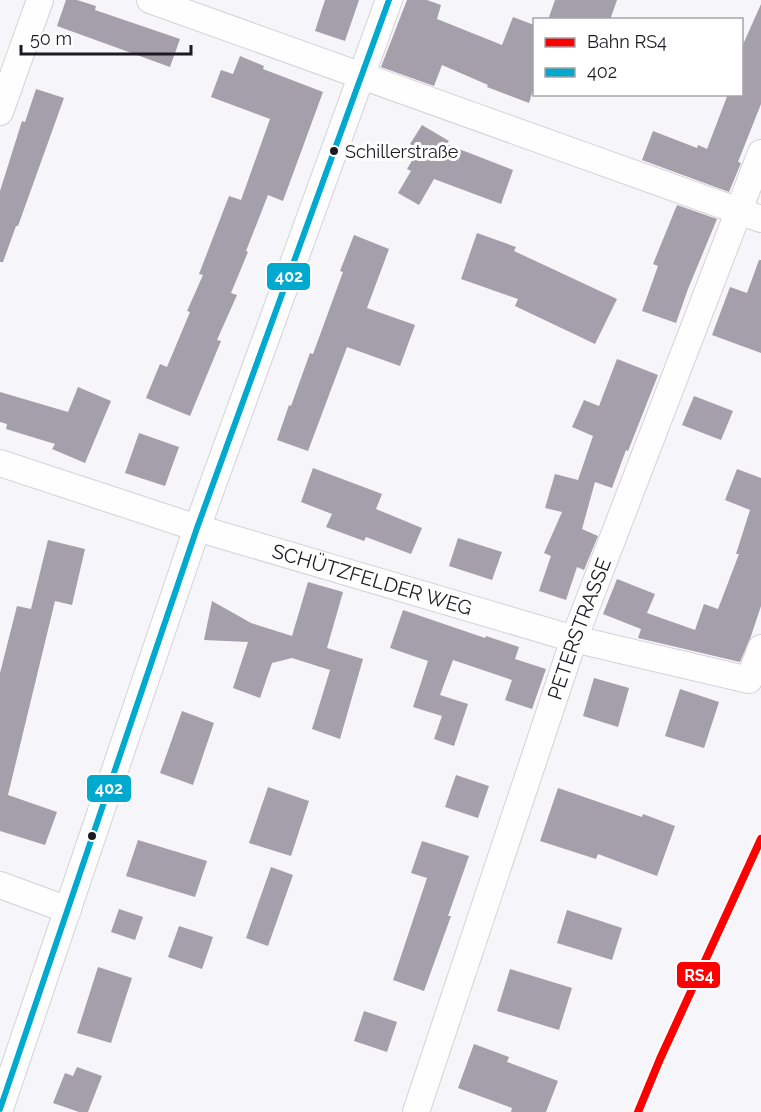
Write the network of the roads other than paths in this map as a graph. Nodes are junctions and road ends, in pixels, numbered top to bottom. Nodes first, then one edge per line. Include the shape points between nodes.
1 (40, 0) edge
2 (150, 0) edge
3 (389, 0) edge
4 (361, 77) junction
5 (0, 112) edge
6 (761, 153) edge
7 (750, 215) edge
8 (0, 463) edge
9 (197, 528) junction
10 (574, 639) junction
11 (761, 648) edge
12 (0, 885) edge
13 (68, 910) junction
14 (1, 1111) edge
15 (416, 1112) edge

1 - 5 street
2 - 4 street
3 - 4 street
4 - 7 street
4 - 9 street
6 - 7 street, PETERSTRASSE
7 - 10 street, PETERSTRASSE
8 - 9 street, SCHÜTZFELDER WEG
9 - 10 street, SCHÜTZFELDER WEG
9 - 13 street
10 - 11 street, SCHÜTZFELDER WEG via 749,680
10 - 15 street, PETERSTRASSE
12 - 13 street
13 - 14 street

